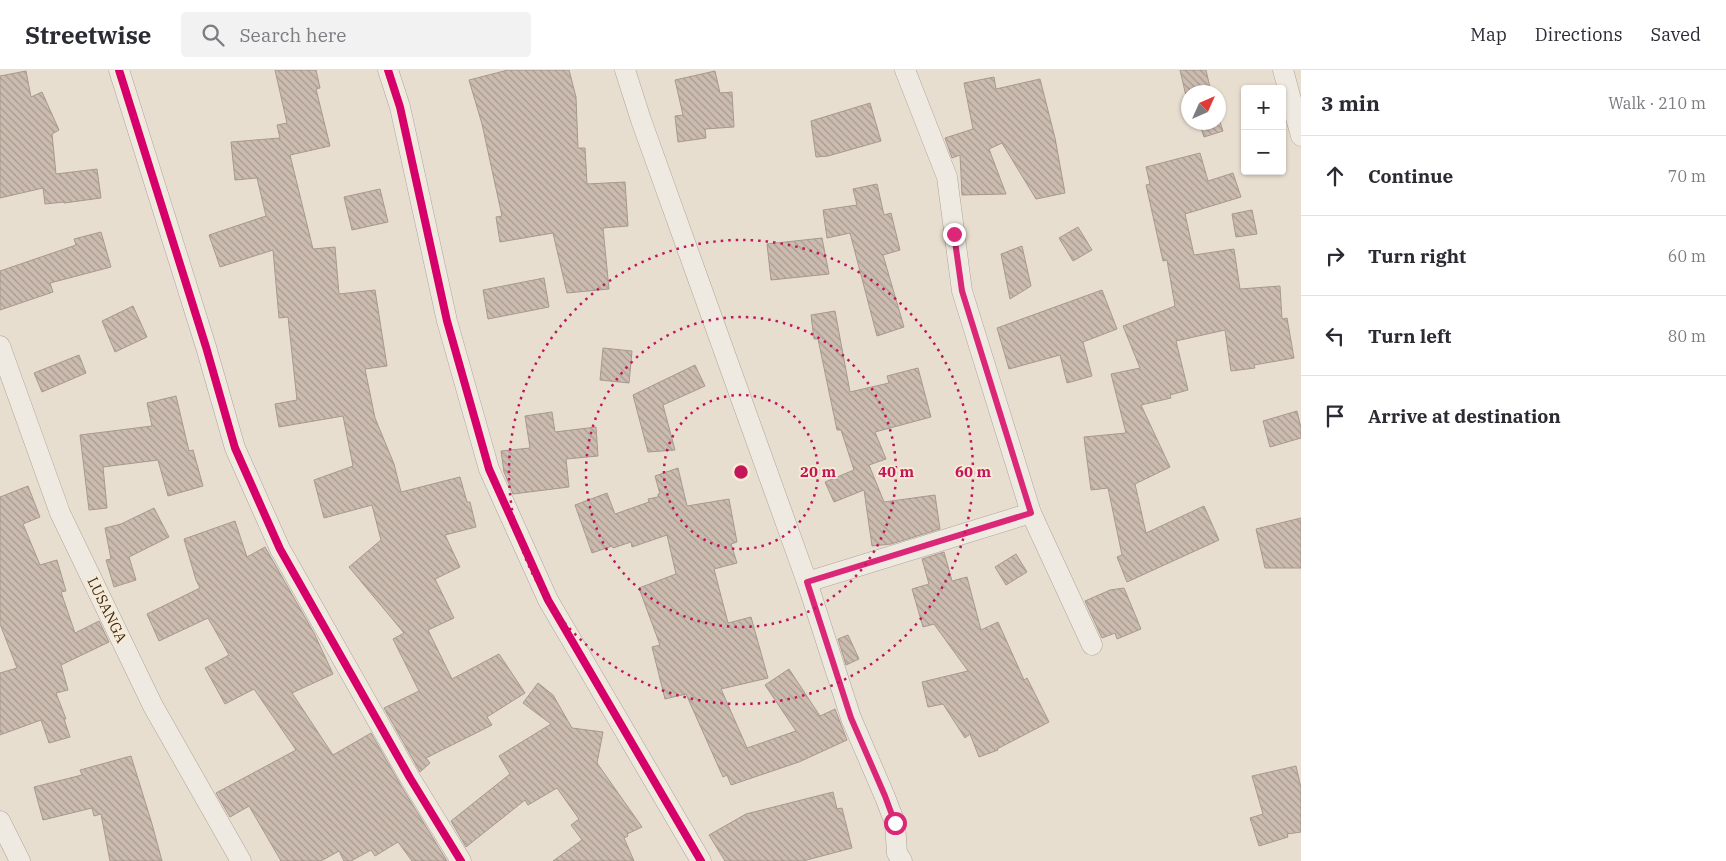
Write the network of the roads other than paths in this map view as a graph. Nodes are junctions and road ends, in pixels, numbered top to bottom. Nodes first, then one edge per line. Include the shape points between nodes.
1 (119, 70) edge
2 (388, 70) edge
3 (625, 70) edge
4 (905, 70) edge
5 (1283, 70) edge
6 (1301, 136) edge
7 (0, 346) edge
8 (1031, 513) junction
9 (807, 582) junction
10 (1092, 645) dead end
11 (0, 821) edge
12 (894, 858) edge
13 (20, 861) edge
14 (241, 861) edge
15 (461, 861) edge
16 (701, 861) edge

1 - 15 street via 235,448 280,548 410,778
2 - 16 street via 400,107 448,321 489,469 548,600
3 - 9 street
4 - 8 street via 946,177 962,291
5 - 6 street
7 - 14 street, LUSANGA via 60,513 153,706
8 - 9 street
8 - 10 street
9 - 12 street via 851,718 895,823
11 - 13 street

